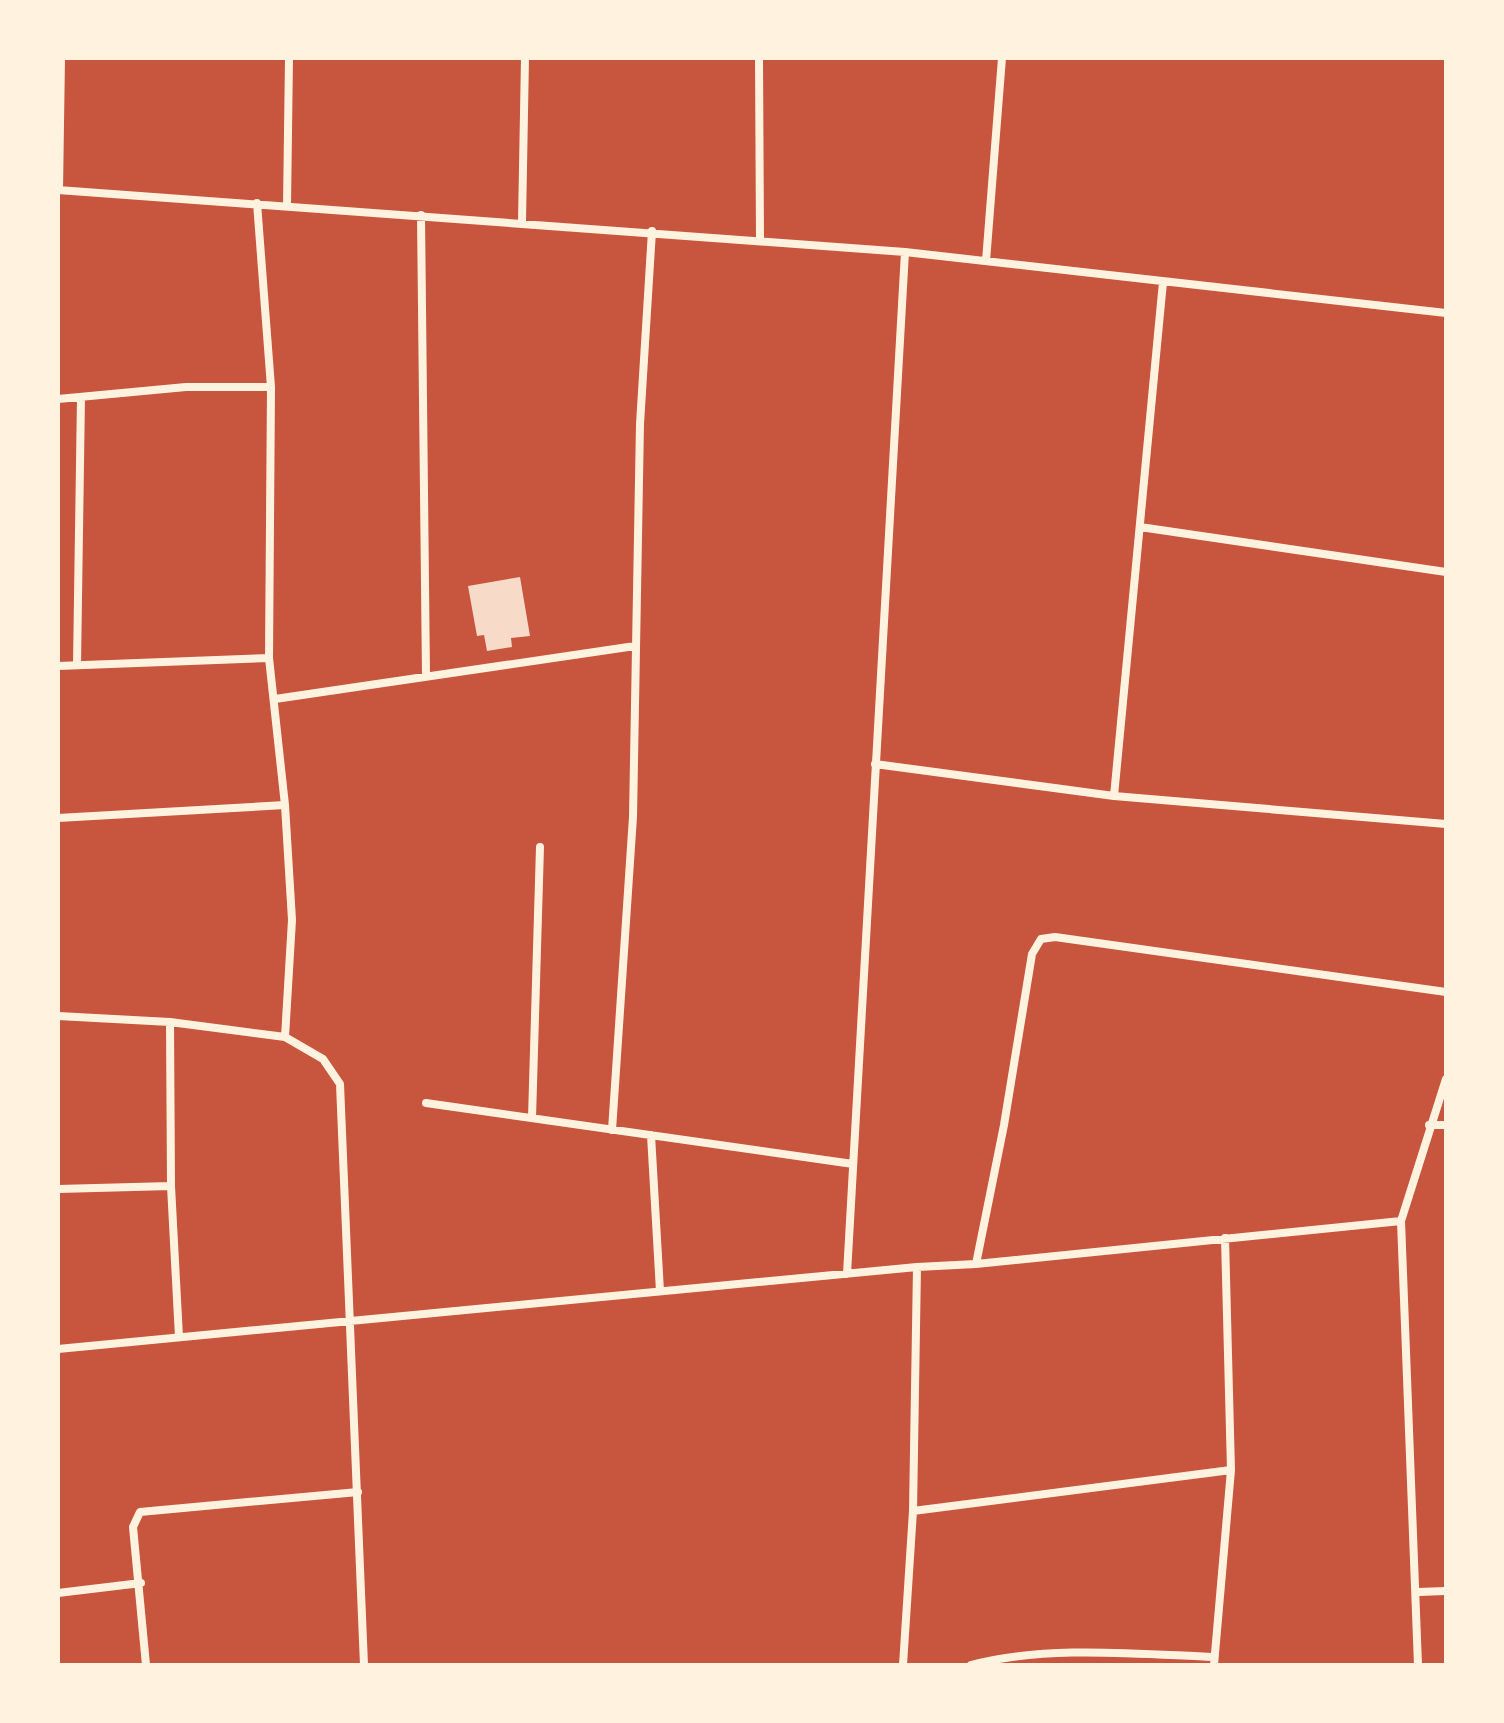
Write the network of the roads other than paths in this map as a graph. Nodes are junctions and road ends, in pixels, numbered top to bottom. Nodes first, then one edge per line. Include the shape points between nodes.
1 (61, 58) edge
2 (289, 58) edge
3 (525, 58) edge
4 (759, 58) edge
5 (1002, 58) edge
6 (58, 190) edge
7 (257, 203) junction
8 (287, 206) junction
9 (421, 215) junction
10 (522, 222) junction
11 (652, 231) junction
12 (760, 240) junction
13 (905, 252) junction
14 (986, 261) junction
15 (1163, 282) junction
16 (1446, 313) edge
17 (271, 387) junction
18 (81, 397) junction
19 (58, 399) edge
20 (1140, 527) junction
21 (1446, 572) edge
22 (635, 646) junction
23 (269, 658) junction
24 (77, 665) junction
25 (58, 666) edge
26 (426, 676) junction
27 (275, 699) junction
28 (875, 764) junction
29 (1114, 796) junction
30 (285, 805) junction
31 (58, 818) edge
32 (1446, 824) edge
33 (540, 847) dead end
34 (1446, 992) edge
35 (58, 1016) edge
36 (170, 1022) junction
37 (285, 1037) junction
38 (1446, 1079) edge
39 (426, 1103) dead end
40 (532, 1118) junction
41 (1429, 1125) junction
42 (1446, 1125) edge
43 (612, 1130) junction
44 (651, 1135) junction
45 (853, 1164) junction
46 (171, 1186) junction
47 (58, 1189) edge
48 (1401, 1221) junction
49 (1225, 1238) junction
50 (976, 1264) junction
51 (917, 1267) junction
52 (847, 1274) junction
53 (660, 1291) junction
54 (353, 1321) junction
55 (179, 1337) junction
56 (58, 1349) edge
57 (1231, 1470) junction
58 (358, 1492) junction
59 (913, 1511) junction
60 (141, 1583) junction
61 (1446, 1591) edge
62 (1418, 1592) junction
63 (58, 1593) edge
64 (1214, 1661) edge
65 (146, 1665) edge
66 (364, 1665) edge
67 (903, 1665) edge
68 (971, 1665) edge
69 (1418, 1665) edge

1 - 6 street
2 - 8 street
3 - 10 street
4 - 12 street
5 - 14 street
6 - 7 street
7 - 8 street
7 - 17 street
8 - 9 street
9 - 10 street
9 - 26 street
10 - 11 street
11 - 12 street
11 - 22 street via 640,424
12 - 13 street
13 - 14 street
13 - 28 street
14 - 15 street
15 - 16 street
15 - 20 street
17 - 18 street via 186,387
17 - 23 street
18 - 19 street
18 - 24 street
20 - 21 street
20 - 29 street
22 - 26 street
22 - 43 street via 633,817
23 - 24 street
23 - 27 street
24 - 25 street
26 - 27 street
27 - 30 street
28 - 29 street
28 - 45 street
29 - 32 street
30 - 31 street
30 - 37 street via 292,920
33 - 40 street
34 - 50 street via 1041,939 1032,954
35 - 36 street
36 - 37 street
36 - 46 street
37 - 54 street via 323,1059 340,1084
38 - 41 street
39 - 40 street
40 - 43 street
41 - 42 street
41 - 48 street
43 - 44 street
44 - 45 street
44 - 53 street
45 - 52 street
46 - 47 street
46 - 55 street
48 - 49 street
48 - 62 street
49 - 50 street
49 - 57 street
50 - 51 street
51 - 52 street
51 - 59 street
52 - 53 street
53 - 54 street
54 - 55 street
54 - 58 street
55 - 56 street
57 - 59 street
57 - 64 street
58 - 60 street via 140,1512 133,1527
58 - 66 street
59 - 67 street
60 - 63 street
60 - 65 street
61 - 62 street
62 - 69 street
64 - 68 street via 1121,1653 997,1658

